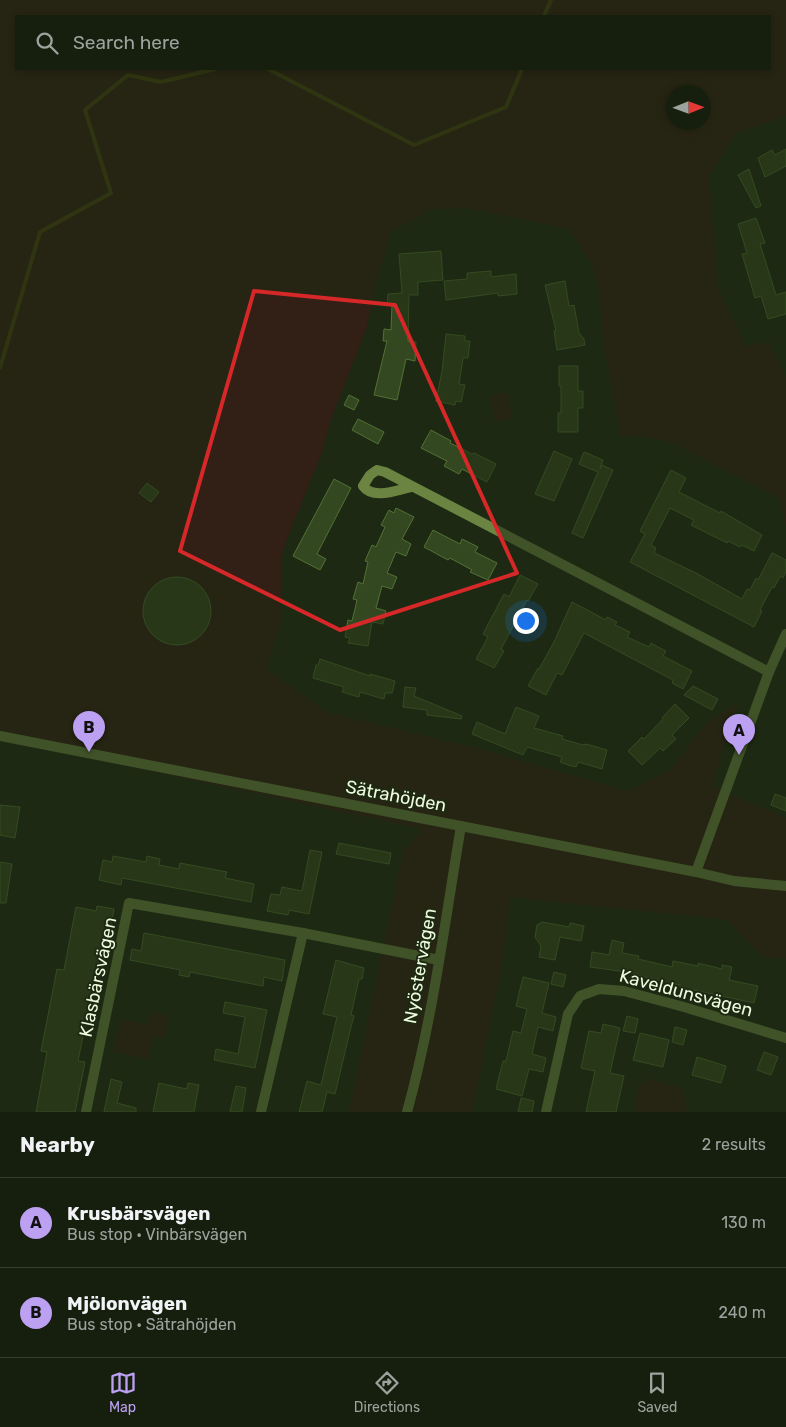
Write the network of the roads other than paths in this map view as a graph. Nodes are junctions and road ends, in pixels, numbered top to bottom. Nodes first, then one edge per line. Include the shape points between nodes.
1 (411, 487) dead end
2 (786, 634) edge
3 (769, 672) junction
4 (0, 736) edge
5 (462, 826) junction
6 (696, 872) junction
7 (786, 886) edge
8 (303, 933) junction
9 (439, 960) junction
10 (786, 1038) edge
11 (86, 1112) edge
12 (261, 1112) edge
13 (407, 1112) edge
14 (546, 1112) edge

1 - 3 street
2 - 3 street
3 - 6 street
4 - 5 street, Sätrahöjden
5 - 6 street, Sätrahöjden
5 - 9 street, Nyöstervägen
6 - 7 street, Sätrahöjden via 734,882
8 - 9 street, Klasbärsvägen
8 - 11 street, Klasbärsvägen via 129,903
8 - 12 street
9 - 13 street, Nyöstervägen
10 - 14 street, Kaveldunsvägen via 624,991 599,989 580,996 568,1014

